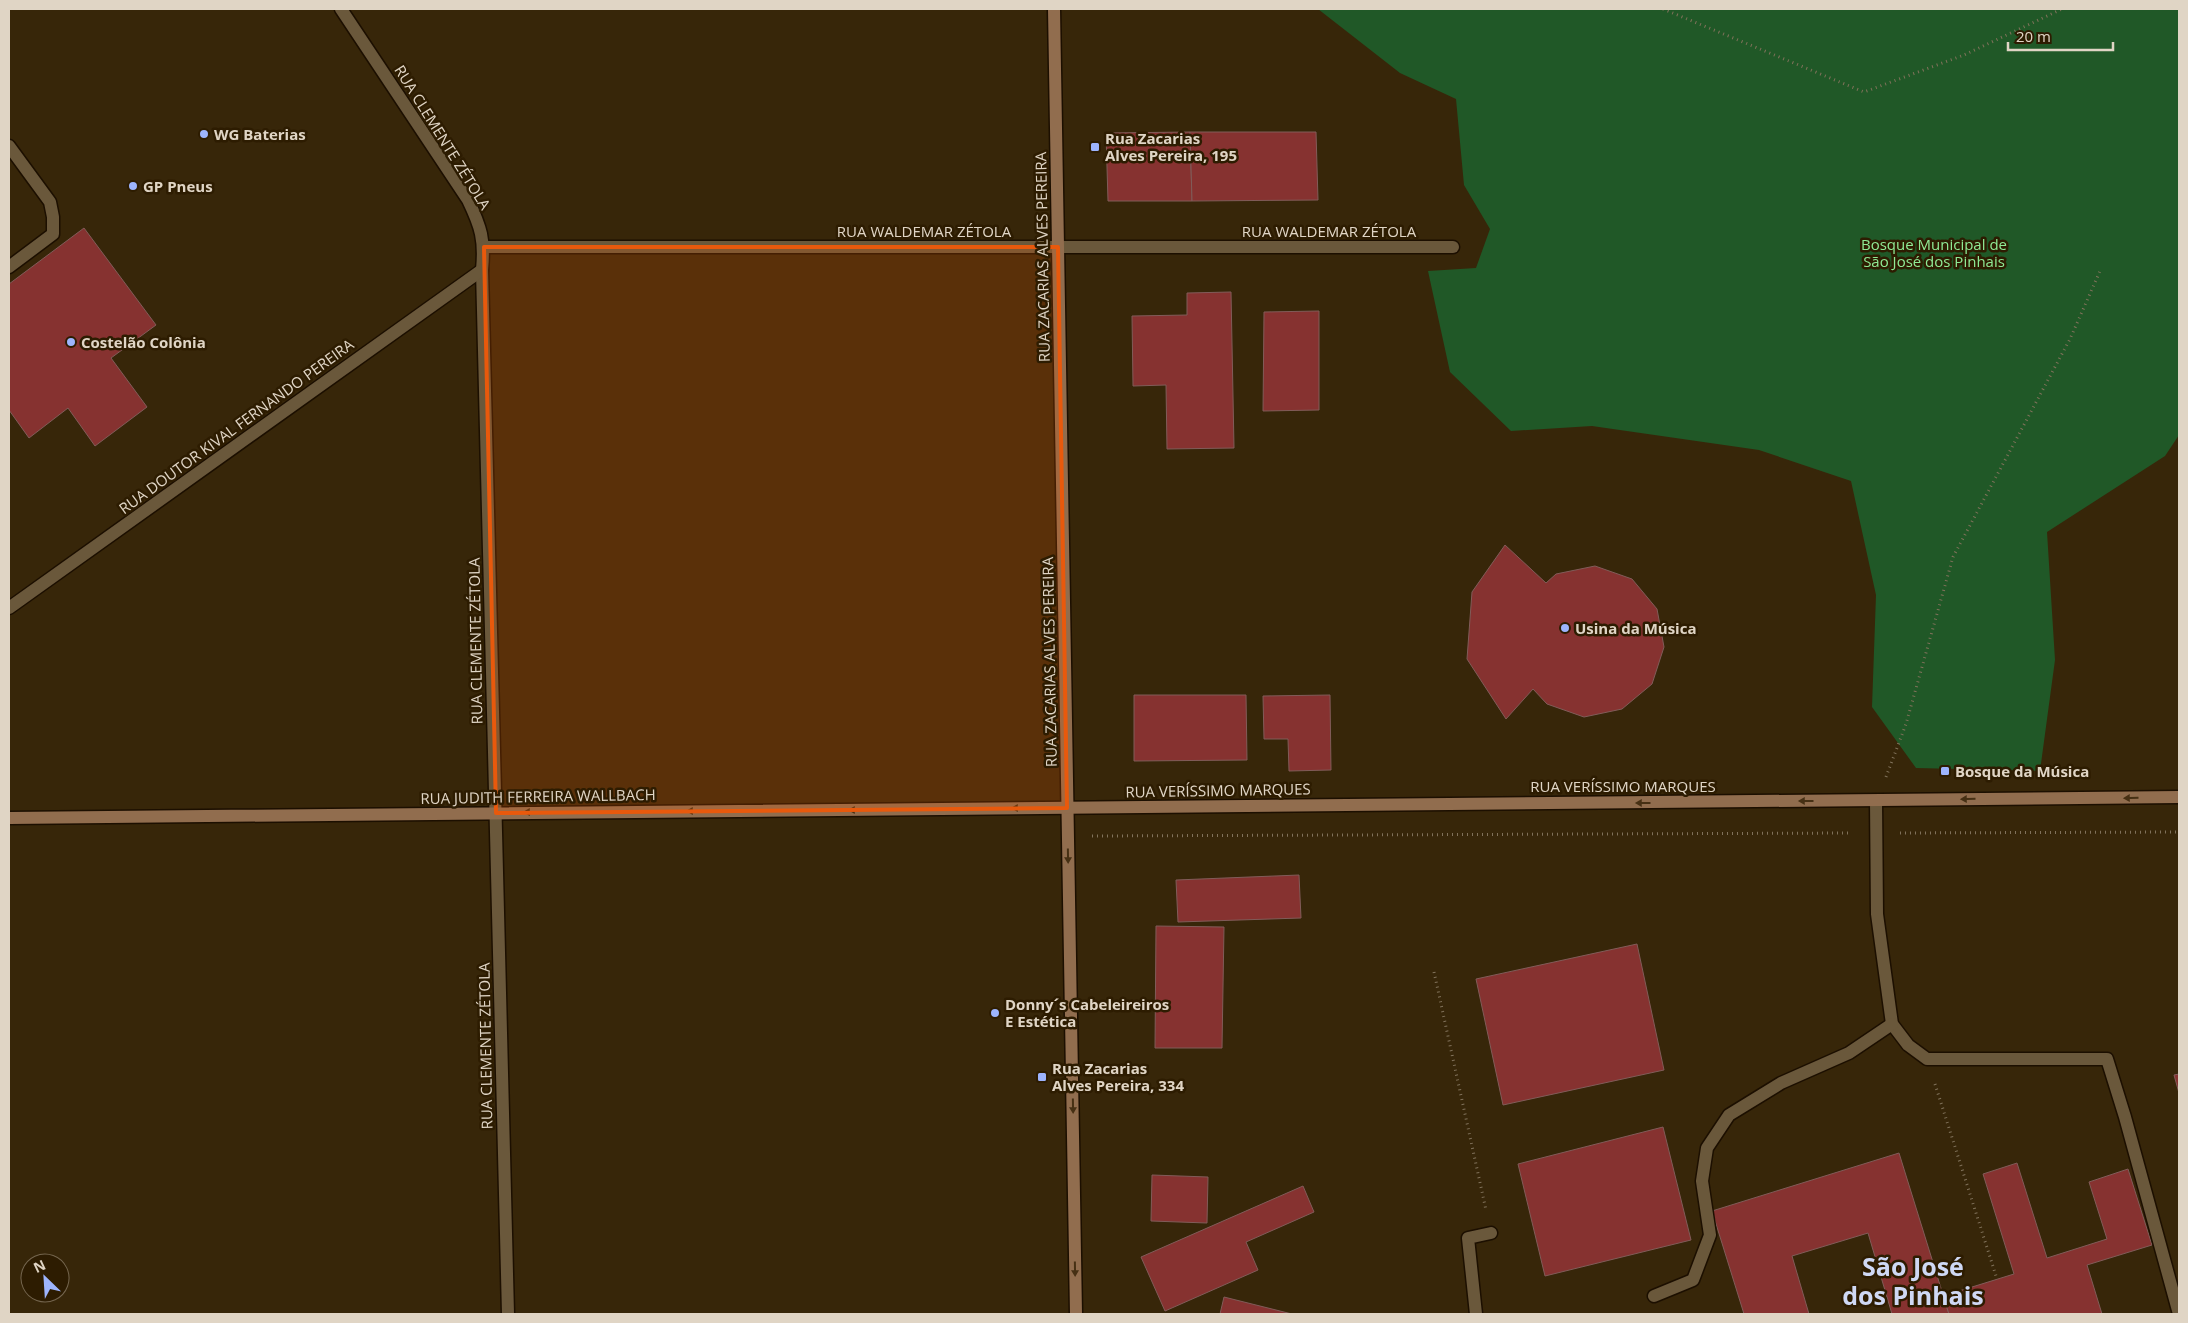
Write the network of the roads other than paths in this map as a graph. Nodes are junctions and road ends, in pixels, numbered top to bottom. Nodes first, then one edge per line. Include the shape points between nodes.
1 (340, 9) edge
2 (1054, 9) edge
3 (9, 146) edge
4 (484, 247) junction
5 (1058, 247) junction
6 (1453, 247) dead end
7 (10, 263) edge
8 (482, 270) junction
9 (9, 608) edge
10 (2179, 798) edge
11 (1876, 801) junction
12 (1067, 808) junction
13 (496, 813) junction
14 (9, 818) edge
15 (1892, 1024) junction
16 (1491, 1233) road end
17 (1654, 1296) dead end
18 (508, 1314) edge
19 (1076, 1314) edge
20 (1476, 1314) edge
21 (2179, 1314) edge

1 - 4 street, RUA CLEMENTE ZÉTOLA via 468,200 479,224
2 - 5 main road, RUA ZACARIAS ALVES PEREIRA
3 - 7 street via 50,202 53,217 53,234
4 - 5 street, RUA WALDEMAR ZÉTOLA
4 - 8 street, RUA CLEMENTE ZÉTOLA
5 - 6 street, RUA WALDEMAR ZÉTOLA
5 - 12 main road, RUA ZACARIAS ALVES PEREIRA
8 - 9 street, RUA DOUTOR KIVAL FERNANDO PEREIRA
8 - 13 street, RUA CLEMENTE ZÉTOLA
10 -> 11 main road, RUA VERÍSSIMO MARQUES
11 -> 12 main road, RUA VERÍSSIMO MARQUES
11 - 15 street via 1877,914
12 -> 13 main road, RUA JUDITH FERREIRA WALLBACH
12 -> 19 main road, RUA ZACARIAS ALVES PEREIRA
13 - 14 main road, RUA JUDITH FERREIRA WALLBACH
13 - 18 street, RUA CLEMENTE ZÉTOLA
15 - 17 street via 1849,1053 1781,1083 1729,1115 1707,1148 1702,1181 1710,1235 1693,1280
15 - 21 street via 1908,1045 1927,1059 2108,1059
16 - 20 street via 1468,1238

